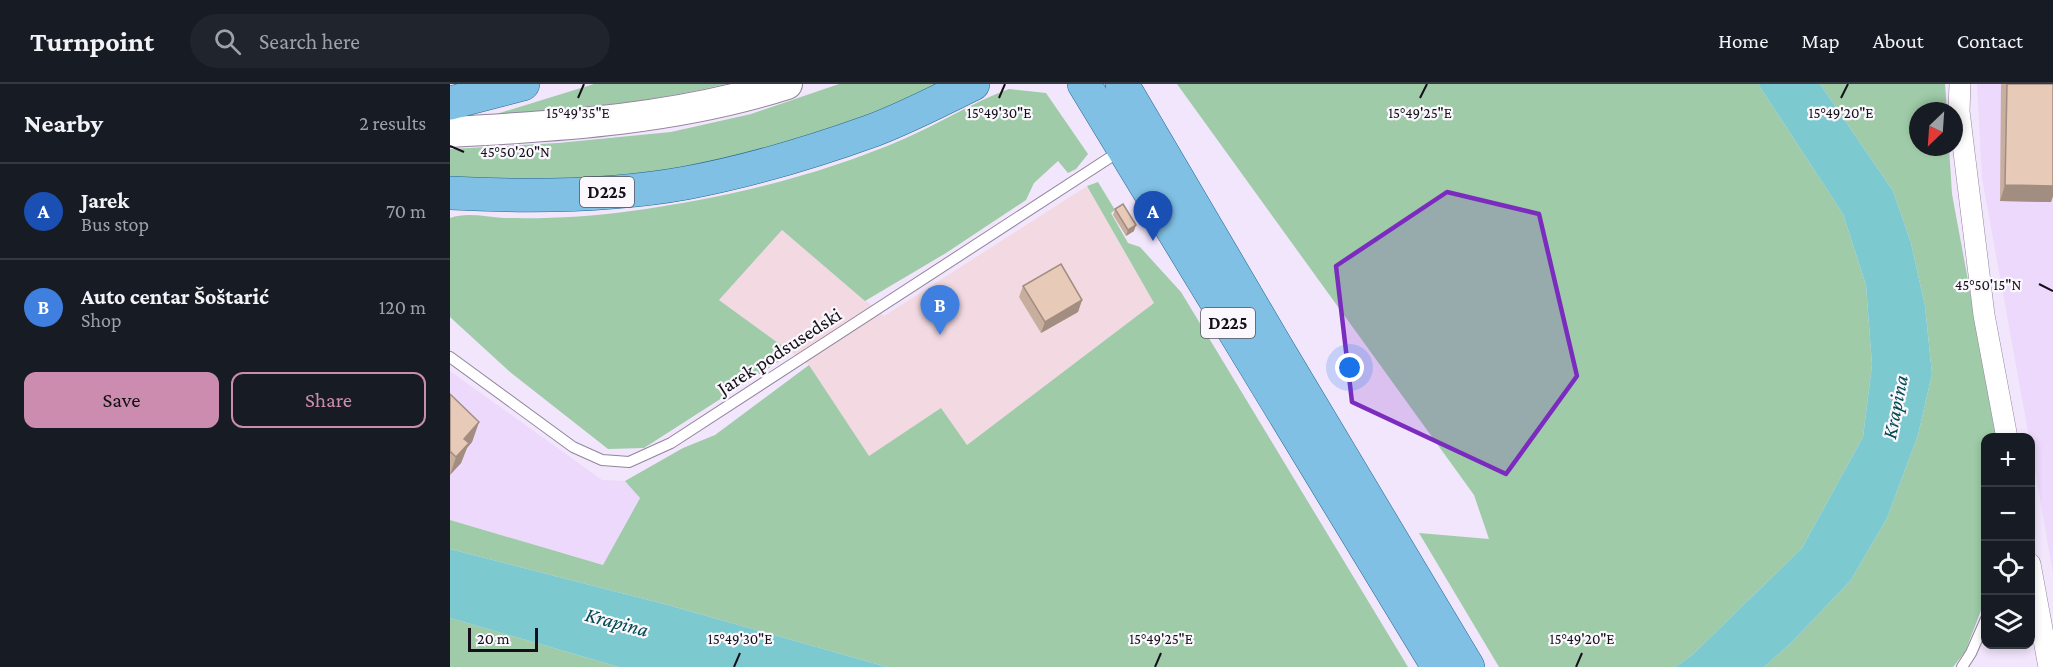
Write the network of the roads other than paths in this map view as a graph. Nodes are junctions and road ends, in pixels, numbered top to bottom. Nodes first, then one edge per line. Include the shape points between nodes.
1 (523, 84) edge
2 (787, 84) edge
3 (950, 84) edge
4 (973, 84) edge
5 (1084, 84) edge
6 (1122, 84) edge
7 (1960, 84) edge
8 (450, 103) edge
9 (926, 107) junction
10 (450, 132) edge
11 (1123, 149) junction
12 (450, 193) edge
13 (450, 357) edge
14 (2006, 433) edge
15 (1385, 553) junction
16 (2035, 587) edge
17 (1981, 630) edge
18 (1438, 667) edge
19 (1468, 667) edge
20 (1962, 667) edge
21 (2049, 667) edge

1 - 8 main road
2 - 10 main road via 716,104 637,118
3 - 9 main road
4 - 9 main road, D225
5 - 11 main road, D225
6 - 15 main road, D225
7 - 14 street via 1959,111 1984,315
9 - 12 main road, D225 via 816,149 685,183 581,195
11 - 13 lane, Jarek podsusedski via 671,442 629,462 602,460 573,447
11 - 15 main road, D225
15 - 18 main road, D225
15 - 19 main road, D225
16 - 21 street
17 - 20 lane

